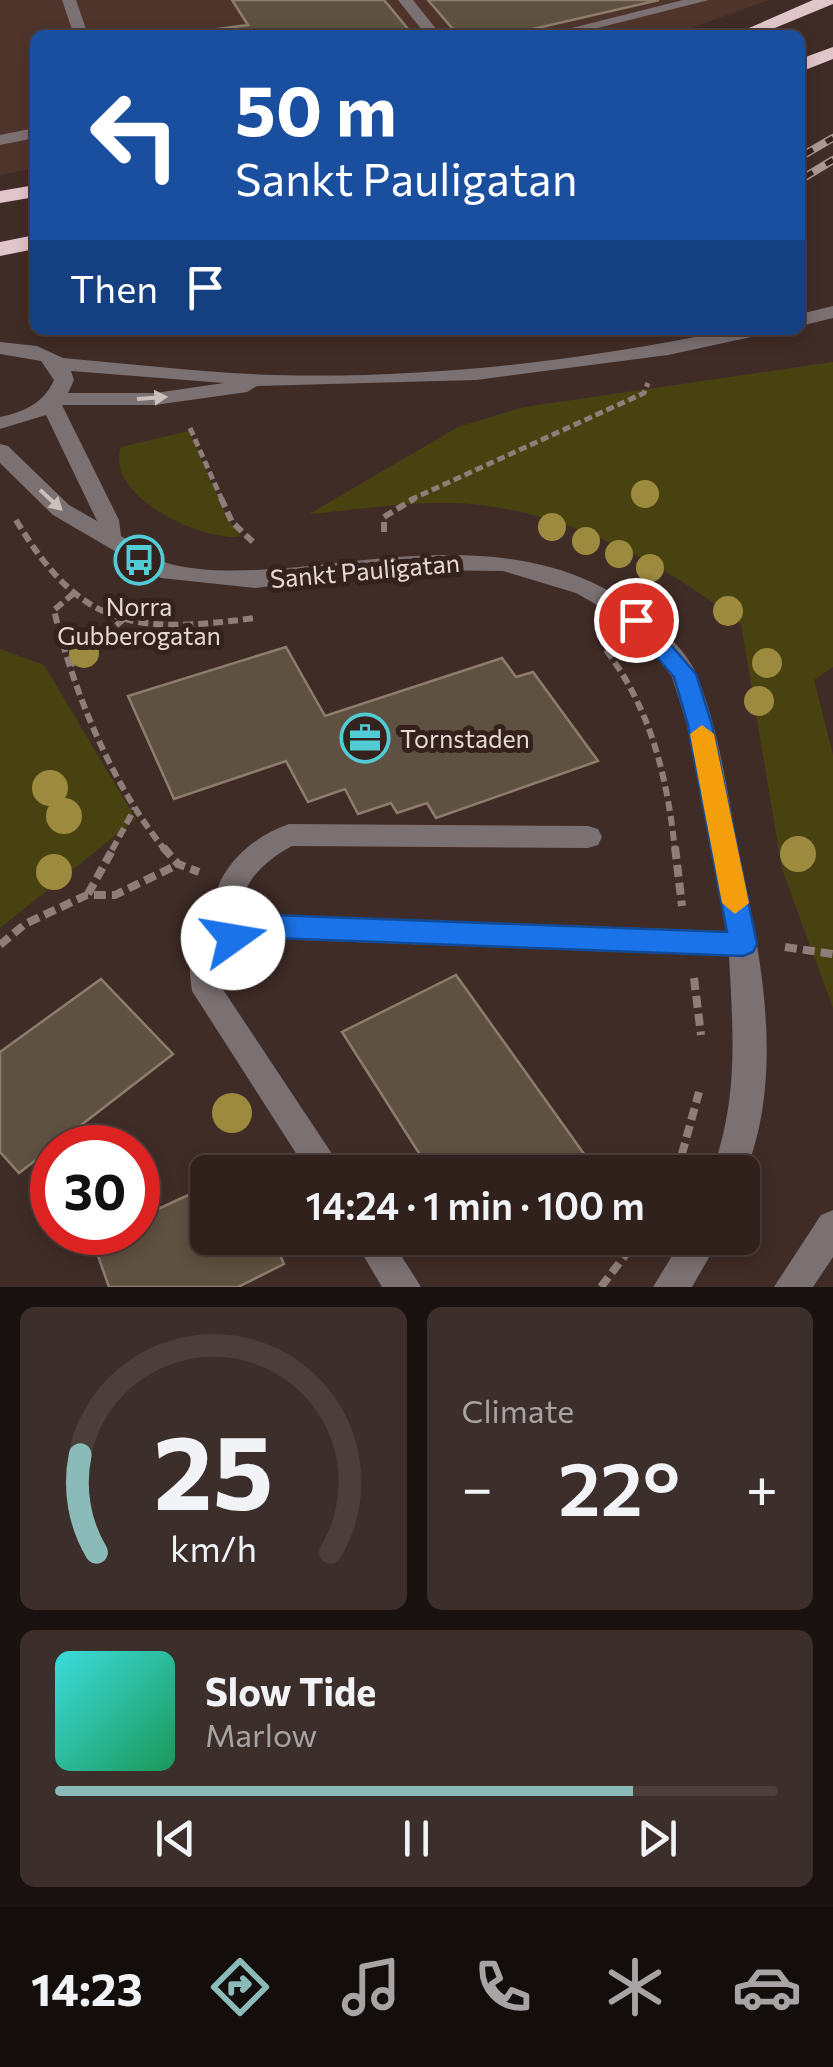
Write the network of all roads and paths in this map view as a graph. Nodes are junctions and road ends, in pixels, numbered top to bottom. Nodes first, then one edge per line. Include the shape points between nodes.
1 (69, 0) edge
2 (405, 0) edge
3 (702, 0) edge
4 (828, 0) edge
5 (79, 30) edge
6 (430, 30) edge
7 (573, 30) edge
8 (754, 30) edge
9 (833, 52) edge
10 (805, 64) edge
11 (30, 134) edge
12 (0, 140) edge
13 (30, 191) edge
14 (0, 197) edge
15 (30, 243) edge
16 (0, 249) edge
17 (833, 312) edge
18 (805, 319) edge
19 (0, 332) edge
20 (730, 335) edge
21 (0, 348) edge
22 (28, 349) junction
23 (58, 364) junction
24 (645, 377) dead end
25 (276, 381) junction
26 (52, 401) junction
27 (185, 414) dead end
28 (0, 423) edge
29 (0, 452) edge
30 (8, 506) dead end
31 (384, 532) dead end
32 (110, 538) junction
33 (258, 546) dead end
34 (74, 593) junction
35 (258, 617) dead end
36 (125, 618) junction
37 (597, 639) dead end
38 (71, 665) junction
39 (136, 808) junction
40 (588, 838) dead end
41 (87, 894) junction
42 (233, 938) junction
43 (686, 942) junction
44 (743, 944) junction
45 (0, 945) edge
46 (808, 949) dead end
47 (833, 954) edge
48 (702, 1046) dead end
49 (701, 1078) dead end
50 (316, 1155) edge
51 (681, 1155) edge
52 (735, 1155) edge
53 (833, 1227) edge
54 (381, 1255) edge
55 (625, 1255) edge
56 (692, 1255) edge
57 (403, 1287) edge
58 (601, 1287) edge
59 (672, 1287) edge
60 (792, 1287) edge

1 - 5 street
2 - 6 street
3 - 7 street
4 - 8 highway
9 - 10 highway
11 - 12 street
13 - 14 highway
15 - 16 highway
17 - 18 street
19 - 22 street
20 - 25 street via 559,366
21 - 22 street
22 - 23 street
23 - 25 street
23 - 26 street via 64,380
24 - 31 path via 644,393 399,505 384,517
26 -> 25 street via 155,399
26 - 28 street
26 - 32 street via 108,520
27 - 33 path via 232,522
29 -> 32 street, Sankt Pauligatan via 62,510
30 - 34 path via 30,545
32 - 44 street, Sankt Pauligatan via 139,560 190,576 255,580 465,559 546,574 616,604 654,635 684,674
34 - 36 path via 83,603
34 - 38 path via 54,610
35 - 36 path via 177,625
36 - 38 path
37 - 43 path via 624,670 660,748
38 - 39 path
39 - 41 path
39 - 41 path via 179,864 115,894
40 - 42 street via 289,834 268,843 234,885 224,910
41 - 45 path via 25,924
42 - 43 street via 273,926
42 - 50 street via 203,962 207,991
43 - 44 street
43 - 48 path
44 - 52 street, Sankt Pauligatan via 752,1071
46 - 47 path
49 - 51 path
53 - 60 street
54 - 57 street
55 - 58 path
56 - 59 street

